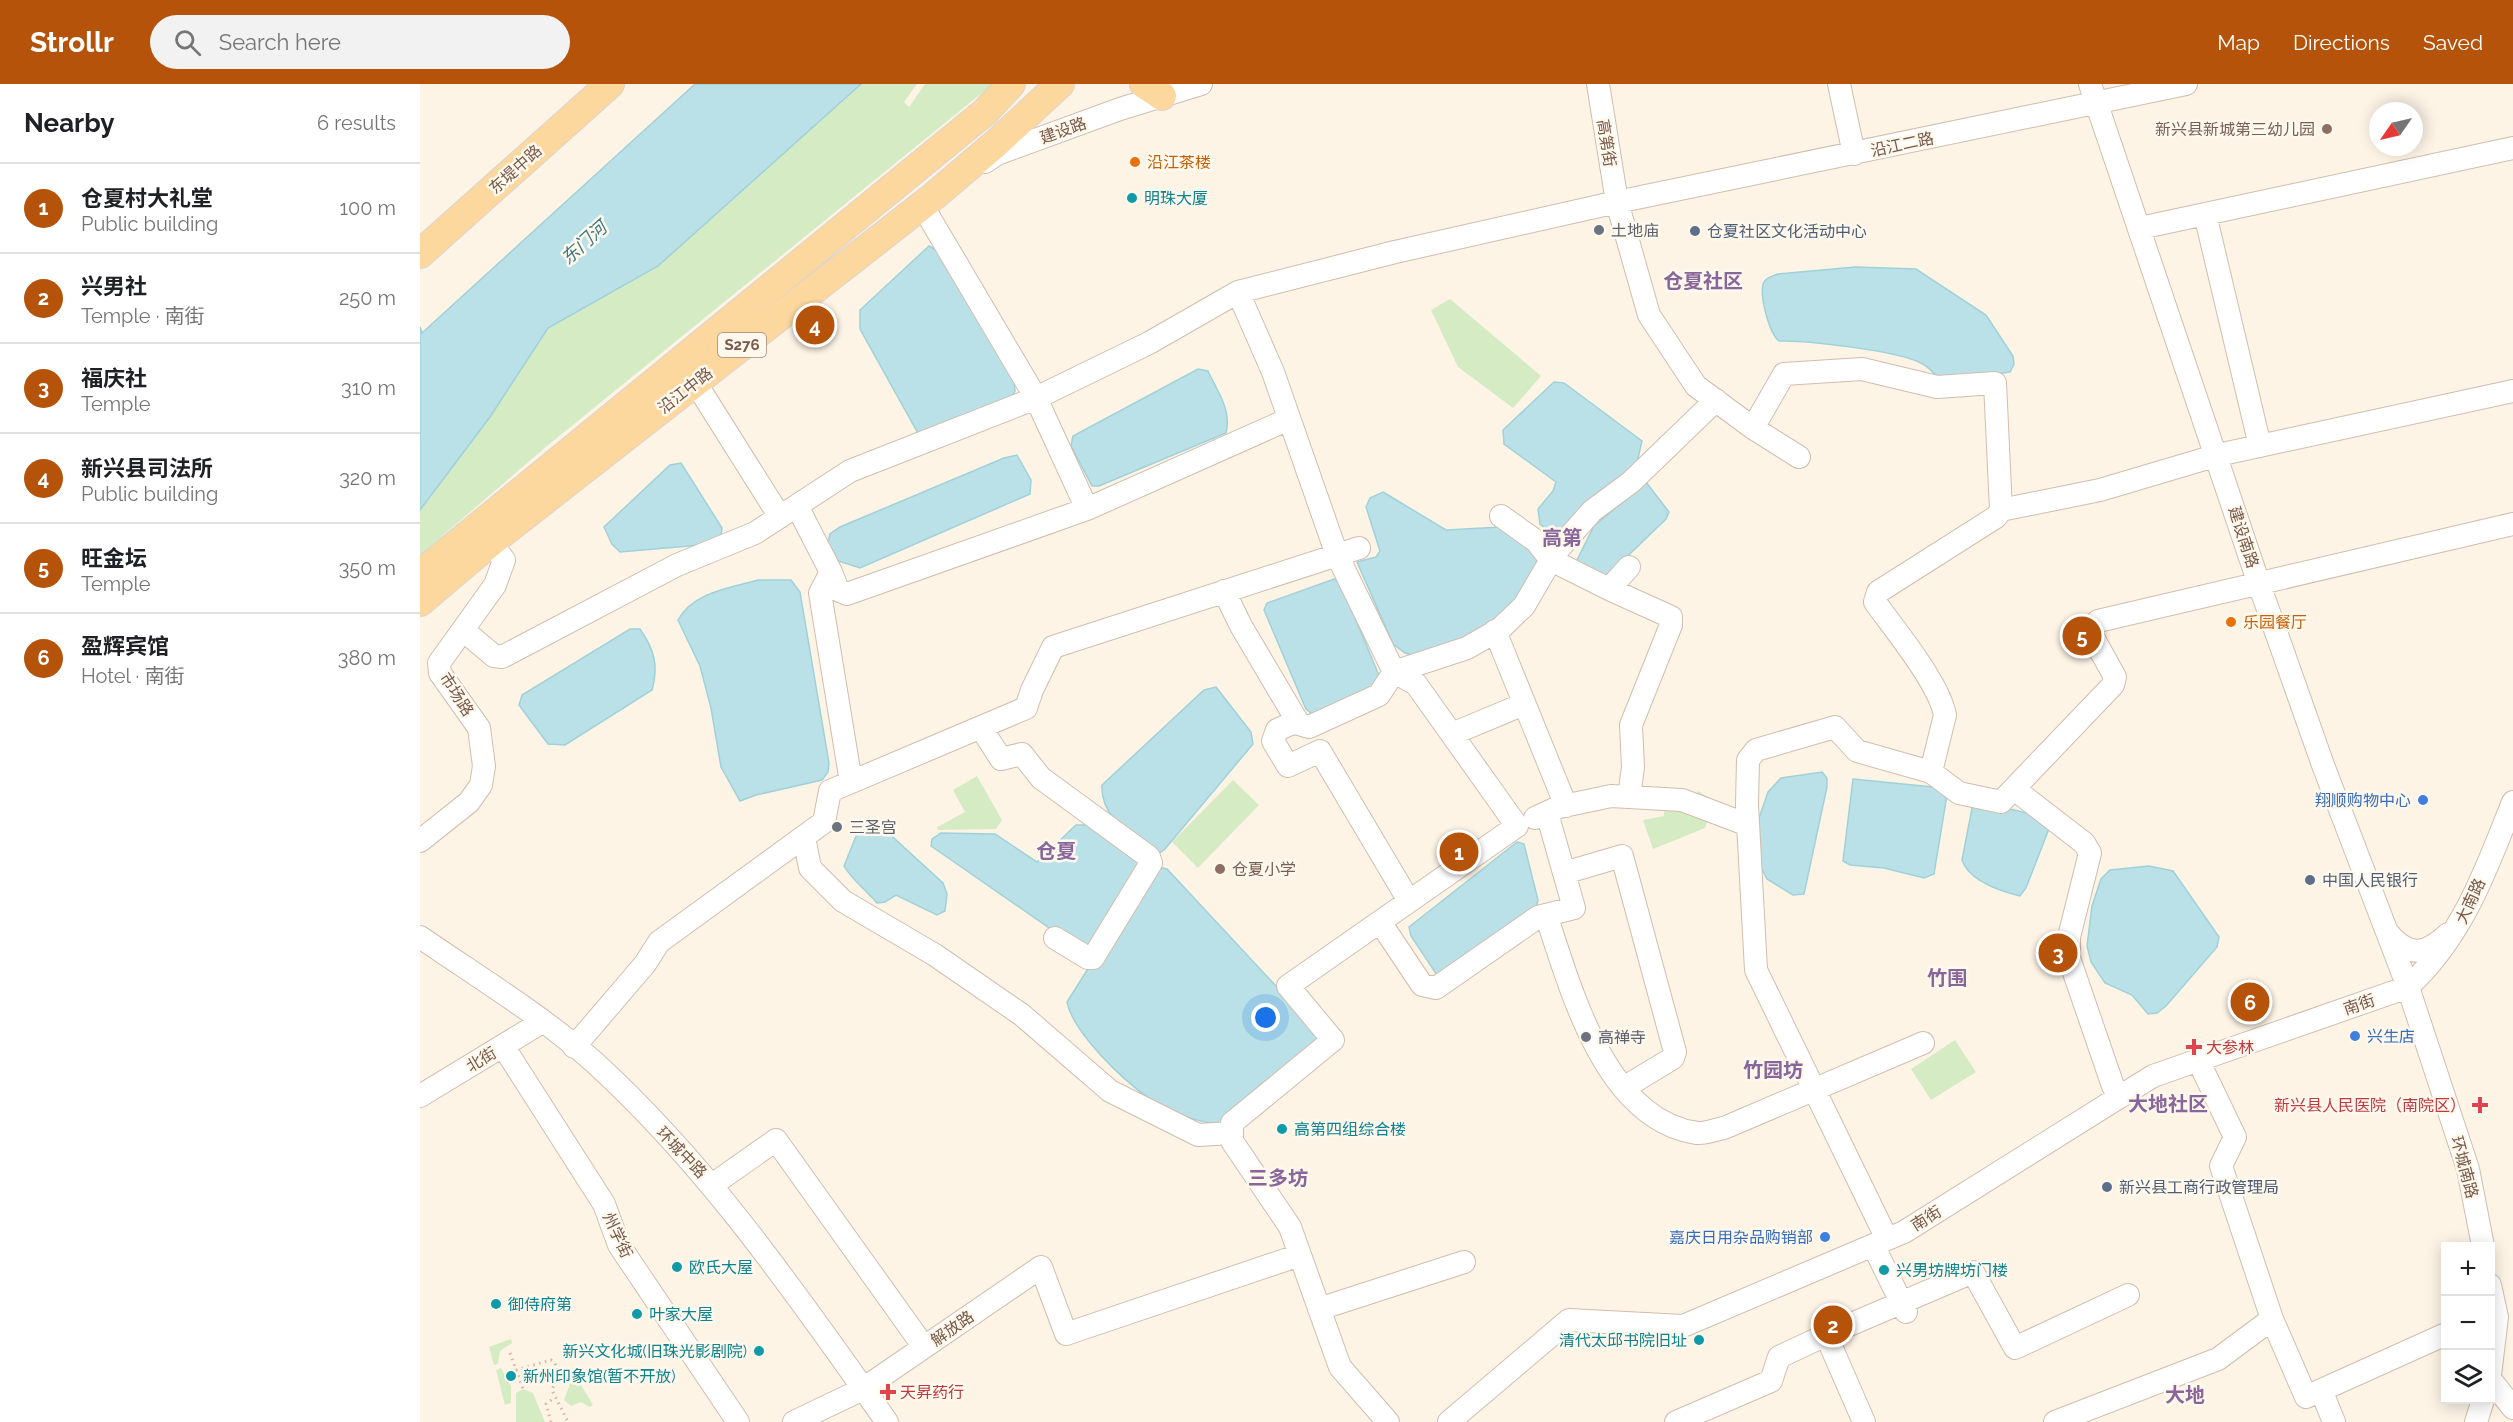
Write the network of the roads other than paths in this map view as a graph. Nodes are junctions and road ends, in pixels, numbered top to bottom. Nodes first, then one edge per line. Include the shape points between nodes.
1 (581, 84) edge
2 (610, 84) edge
3 (1011, 84) edge
4 (1060, 84) edge
5 (1598, 84) edge
6 (1839, 84) edge
7 (2186, 84) edge
8 (1172, 88) edge
9 (2093, 94) edge
10 (2513, 148) edge
11 (1854, 154) junction
12 (928, 200) junction
13 (1617, 202) junction
14 (2205, 214) junction
15 (2140, 228) junction
16 (424, 243) edge
17 (1238, 292) junction
18 (696, 382) junction
19 (2513, 391) edge
20 (1036, 398) junction
21 (1716, 400) junction
22 (1289, 419) junction
23 (1753, 428) junction
24 (2260, 446) junction
25 (2218, 455) junction
26 (1799, 457) dead end
27 (1087, 509) junction
28 (2001, 510) junction
29 (788, 512) junction
30 (1501, 516) dead end
31 (2513, 524) edge
32 (491, 542) junction
33 (1359, 548) dead end
34 (1336, 555) junction
35 (1551, 560) junction
36 (1629, 567) dead end
37 (831, 572) junction
38 (420, 574) edge
39 (2259, 584) junction
40 (1609, 589) junction
41 (1224, 591) junction
42 (420, 602) edge
43 (463, 630) junction
44 (1495, 631) junction
45 (1394, 672) junction
46 (1524, 704) junction
47 (1297, 721) junction
48 (981, 728) junction
49 (1452, 734) junction
50 (1931, 772) junction
51 (851, 782) junction
52 (2014, 789) junction
53 (1629, 797) junction
54 (1556, 809) junction
55 (2512, 809) edge
56 (1748, 825) junction
57 (1517, 826) junction
58 (804, 837) junction
59 (420, 841) edge
60 (1564, 873) junction
61 (1409, 902) junction
62 (1546, 915) junction
63 (2464, 918) junction
64 (1380, 922) junction
65 (2388, 932) junction
66 (420, 937) edge
67 (1055, 938) dead end
68 (2408, 987) junction
69 (542, 1022) junction
70 (2426, 1041) junction
71 (1923, 1043) dead end
72 (503, 1046) junction
73 (574, 1047) junction
74 (2198, 1060) junction
75 (1625, 1087) junction
76 (1814, 1088) junction
77 (420, 1096) edge
78 (2120, 1097) junction
79 (1232, 1133) junction
80 (712, 1185) junction
81 (1880, 1242) junction
82 (2482, 1242) edge
83 (1300, 1255) junction
84 (1464, 1262) dead end
85 (2128, 1295) dead end
86 (1904, 1307) junction
87 (1319, 1309) junction
88 (2272, 1319) junction
89 (1826, 1335) junction
90 (2441, 1336) edge
91 (924, 1347) junction
92 (2495, 1384) edge
93 (863, 1389) junction
94 (2321, 1390) junction
95 (2482, 1404) edge
96 (2513, 1408) edge
97 (738, 1422) edge
98 (794, 1422) edge
99 (887, 1422) edge
100 (1388, 1422) edge
101 (1449, 1422) edge
102 (1676, 1422) edge
103 (1864, 1422) edge
104 (2055, 1422) edge
105 (2334, 1422) edge
106 (2476, 1422) edge

1 - 16 main road, 东堤中路
2 - 16 main road, 东堤中路
3 - 38 main road, 沿江中路 / S276 via 985,112
4 - 12 main road, 沿江中路 / S276
5 - 13 street, 高第街
6 - 11 street
7 - 9 street, 沿江二路
8 - 12 street, 建设路 via 997,154
9 - 11 street, 沿江二路
9 - 15 street, 建设南路
10 - 14 street
11 - 13 street, 沿江二路
12 - 18 main road, 沿江中路 / S276
12 - 20 street
13 - 17 street, 沿江二路
13 - 21 street, 高第街 via 1649,315 1696,386
14 - 15 street
14 - 24 street
15 - 25 street, 建设南路
17 - 20 street, 沿江二路 via 1149,343
17 - 22 street
18 - 29 street
18 - 32 main road, 沿江中路 / S276
19 - 24 street
20 - 27 street
20 - 29 street, 沿江二路 via 850,471
21 - 23 street, 高第街
21 - 35 street via 1631,482 1592,511
22 - 27 street
22 - 34 street
23 - 26 street, 高第街
23 - 28 street via 1784,374 1862,369 1937,387 1995,383
24 - 25 street
25 - 28 street via 2100,490
25 - 39 street, 建设南路
27 - 37 street via 847,594 838,590
28 - 50 street via 1996,517 1878,592 1875,602 1944,707
29 - 37 street
29 - 43 street, 沿江二路 via 755,533 677,565 502,657 494,656
30 - 35 street via 1536,541
31 - 39 street
32 - 42 main road, 沿江中路 / S276
32 - 43 street, 市场路 via 504,560 495,585
33 - 34 street
34 - 41 street
34 - 45 street
35 - 40 street
35 - 44 street via 1524,606
36 - 40 street
37 - 51 street via 819,593
39 - 52 street via 2098,621 2089,630 2115,678 2113,684
39 - 65 street, 建设南路
40 - 53 street via 1671,617 1671,626 1631,725 1633,767
41 - 47 street
41 - 48 street via 1053,647 1026,708
43 - 59 street, 市场路 via 439,663 440,673 479,728 484,766 481,785 469,802
44 - 45 street via 1467,648
44 - 46 street
45 - 47 street via 1379,694 1309,727
45 - 49 street via 1416,684
46 - 49 street
46 - 54 street
47 - 61 street via 1277,730 1273,741 1288,766 1320,752
48 - 51 street
48 - 67 street via 1001,759 1022,754 1041,778 1149,857 1151,863 1093,958
49 - 57 street
50 - 52 street via 1959,793 1992,802 2001,802
50 - 56 street via 1857,751 1834,727 1756,750 1748,760
51 - 58 street via 830,791 824,822
52 - 78 street via 2084,843 2090,853 2069,937 2068,958
53 - 54 street via 1611,795
53 - 56 street via 1682,800
54 - 57 street
54 - 60 street
55 - 63 street, 大南路
56 - 76 street via 1756,970
57 - 61 street
58 - 73 street via 659,942
58 - 79 street via 810,868 843,901 935,955 1022,1015 1110,1091 1198,1135
60 - 62 street via 1574,908
60 - 75 street via 1622,856 1675,1052 1673,1058
61 - 64 street
62 - 64 street via 1436,988 1422,985
62 - 75 street via 1584,1026
63 - 65 street via 2437,944 2420,951 2397,943
63 - 68 street, 大南路 via 2430,967
63 - 70 street via 2428,993 2422,1013
64 - 79 street via 1288,986 1333,1040 1232,1123
65 - 68 street, 建设南路
66 - 69 street, 环城中路
68 - 70 street, 环城南路
68 - 74 street, 南街
69 - 72 street, 北街
69 - 73 street, 环城中路
70 - 82 street, 环城南路 via 2468,1169
71 - 76 street
72 - 77 street, 北街
72 - 97 street, 州学街 via 604,1204 619,1245
73 - 80 street, 环城中路
74 - 78 street, 南街 via 2153,1076
74 - 88 street via 2235,1137 2221,1166
75 - 76 street via 1637,1103 1666,1125 1700,1133 1724,1128
76 - 81 street
78 - 81 street, 南街 via 1904,1232
79 - 83 street via 1232,1141 1290,1227
80 - 91 street via 776,1140
80 - 93 street, 环城中路 via 794,1290
81 - 86 street
81 - 101 street, 南街 via 1683,1326 1569,1320
83 - 87 street
83 - 91 street, 解放路 via 1066,1334 1041,1267
84 - 87 street
85 - 86 street via 2015,1348 1973,1272
86 - 89 street
87 - 100 street via 1340,1366
88 - 94 street via 2306,1397
88 - 104 street via 2218,1359
89 - 102 street via 1779,1357 1771,1381
89 - 103 street
90 - 94 street
91 - 93 street, 解放路
92 - 96 street
93 - 98 street, 解放路
93 - 99 street, 环城中路
94 - 105 street
95 - 106 street

